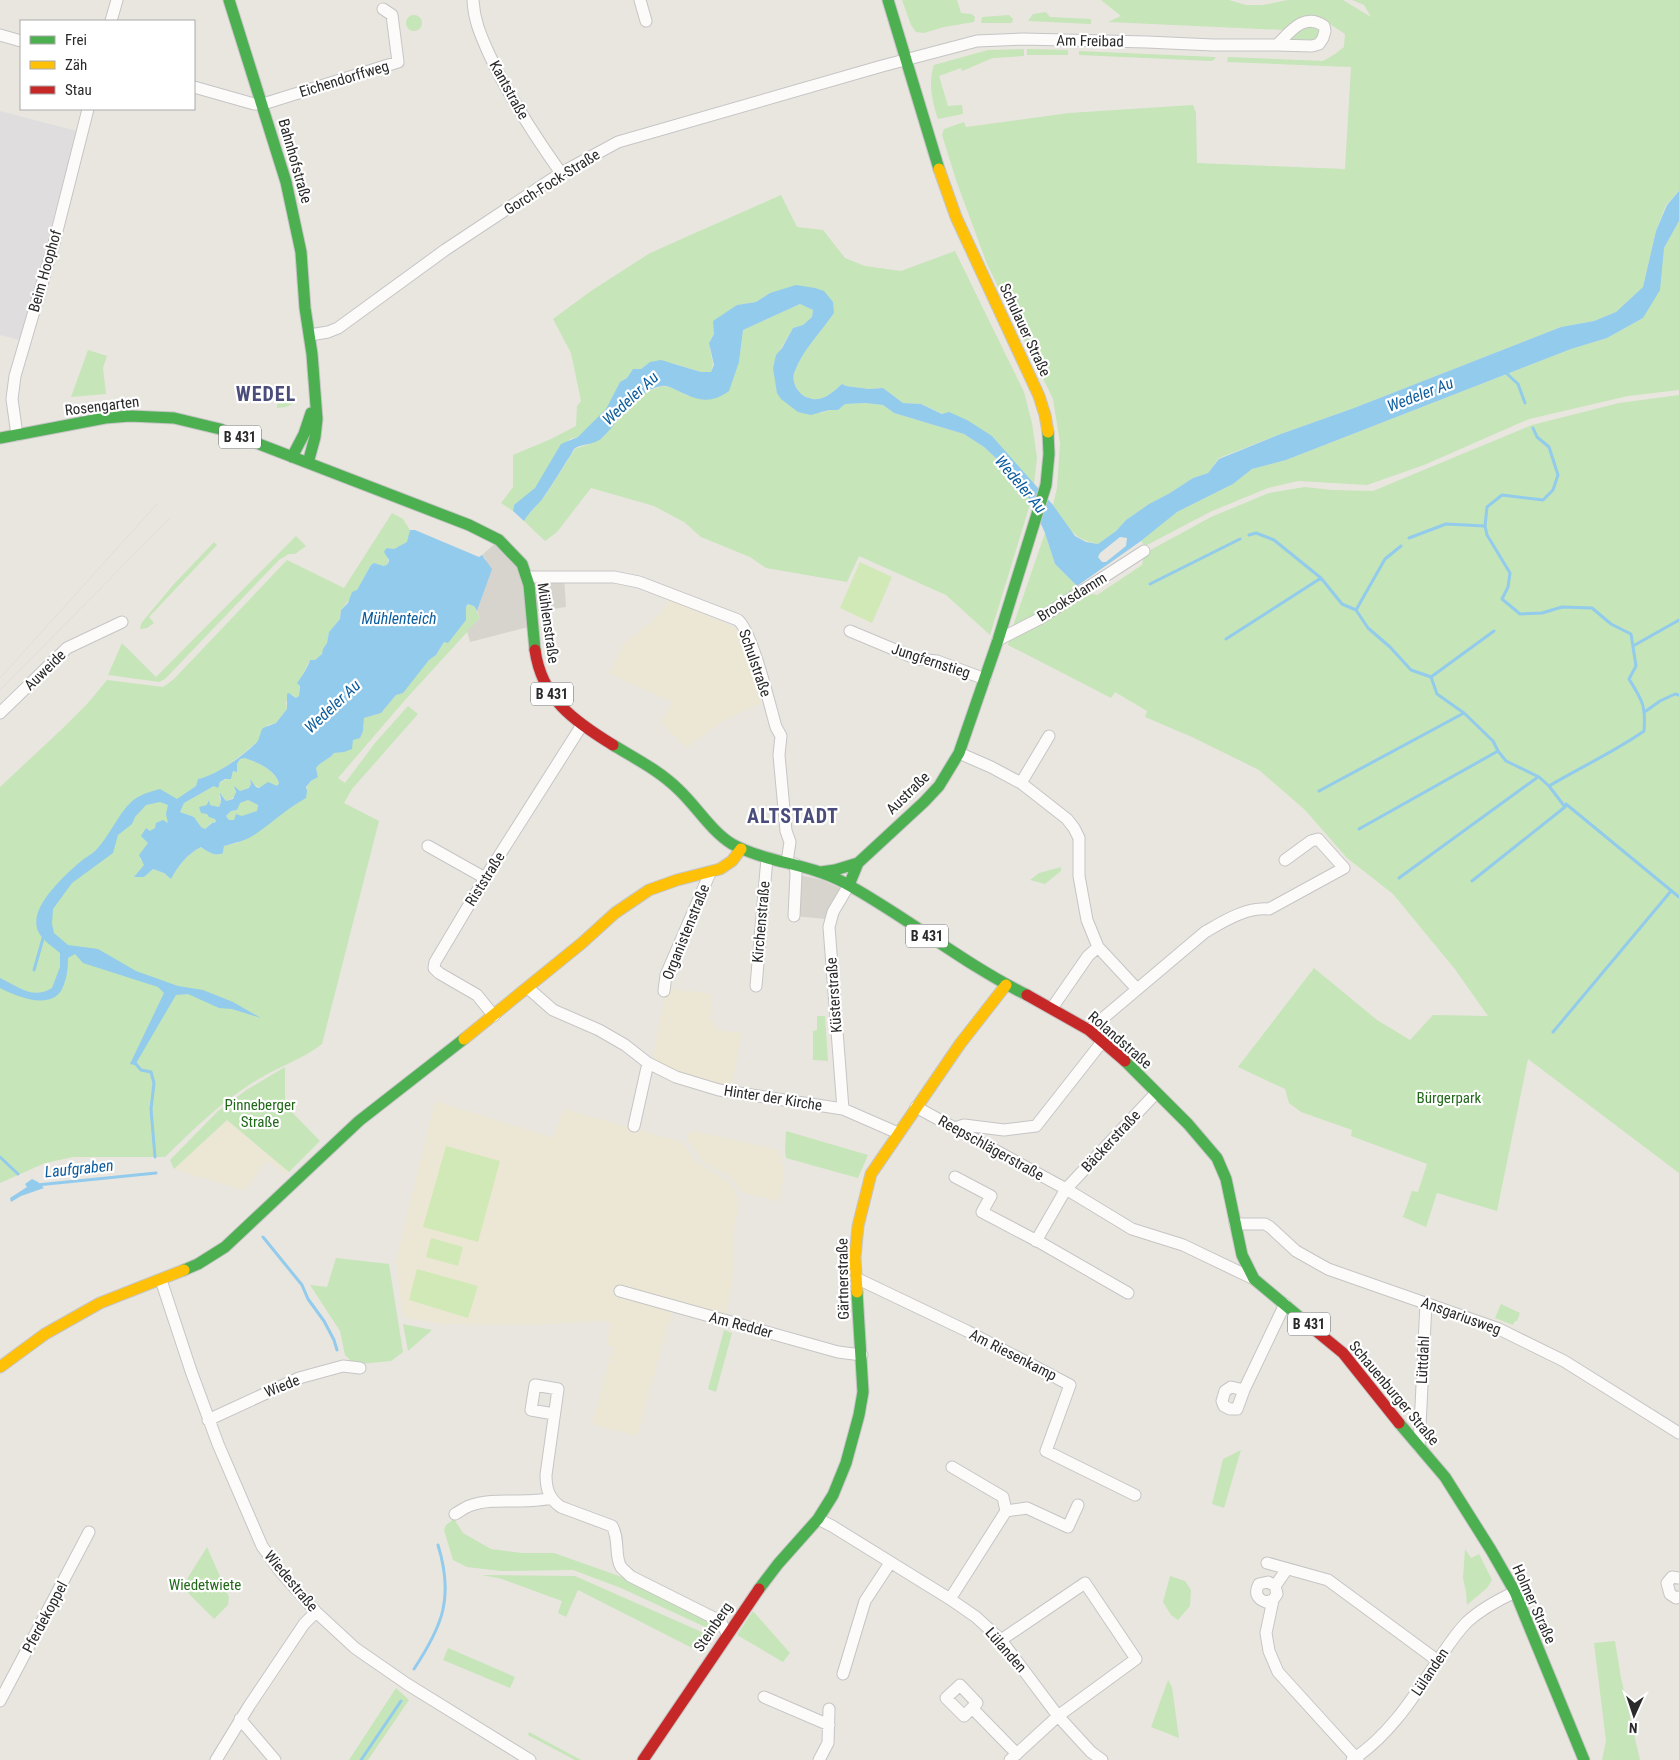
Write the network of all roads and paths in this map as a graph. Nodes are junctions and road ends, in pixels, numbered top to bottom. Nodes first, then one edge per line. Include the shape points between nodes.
1 (117, 0) edge
2 (229, 0) edge
3 (473, 0) edge
4 (640, 0) edge
5 (888, 0) edge
6 (383, 9) dead end
7 (112, 20) edge
8 (646, 20) dead end
9 (0, 35) edge
10 (20, 41) edge
11 (1277, 45) dead end
12 (907, 60) junction
13 (195, 87) edge
14 (263, 104) junction
15 (88, 110) edge
16 (561, 173) junction
17 (310, 335) junction
18 (315, 396) junction
19 (16, 435) junction
20 (0, 438) edge
21 (292, 457) junction
22 (308, 463) junction
23 (1144, 551) dead end
24 (527, 577) junction
25 (122, 622) dead end
26 (850, 631) dead end
27 (998, 640) junction
28 (985, 679) junction
29 (0, 713) edge
30 (582, 725) junction
31 (1049, 736) dead end
32 (959, 753) junction
33 (1020, 783) junction
34 (428, 846) dead end
35 (741, 849) junction
36 (767, 858) junction
37 (1285, 860) dead end
38 (791, 863) junction
39 (858, 863) junction
40 (821, 872) junction
41 (710, 873) junction
42 (485, 878) junction
43 (849, 885) junction
44 (794, 916) dead end
45 (1098, 947) junction
46 (1006, 985) junction
47 (756, 986) dead end
48 (528, 988) junction
49 (1137, 990) junction
50 (664, 991) dead end
51 (1052, 1008) junction
52 (494, 1016) junction
53 (1089, 1030) junction
54 (1102, 1042) junction
55 (648, 1063) junction
56 (1156, 1093) junction
57 (916, 1107) junction
58 (840, 1109) junction
59 (634, 1126) dead end
60 (954, 1128) junction
61 (895, 1132) junction
62 (956, 1177) dead end
63 (1066, 1190) junction
64 (1235, 1224) junction
65 (1036, 1241) junction
66 (1242, 1255) joint
67 (856, 1278) junction
68 (1254, 1279) junction
69 (161, 1280) junction
70 (620, 1291) dead end
71 (1128, 1293) dead end
72 (1426, 1303) junction
73 (1284, 1304) junction
74 (862, 1355) junction
75 (0, 1367) edge
76 (360, 1368) dead end
77 (1244, 1390) dead end
78 (554, 1414) dead end
79 (208, 1420) junction
80 (1679, 1433) edge
81 (1419, 1447) junction
82 (952, 1467) dead end
83 (1438, 1469) joint
84 (1135, 1495) dead end
85 (552, 1498) junction
86 (1078, 1506) dead end
87 (1006, 1511) junction
88 (455, 1514) dead end
89 (818, 1518) junction
90 (89, 1532) dead end
91 (890, 1563) junction
92 (1267, 1563) dead end
93 (1287, 1568) junction
94 (1679, 1578) edge
95 (1275, 1586) junction
96 (1515, 1592) junction
97 (1679, 1597) edge
98 (950, 1599) junction
99 (1273, 1600) junction
100 (316, 1612) junction
101 (727, 1633) junction
102 (1000, 1640) junction
103 (1438, 1661) junction
104 (843, 1674) dead end
105 (764, 1697) dead end
106 (0, 1701) edge
107 (972, 1708) dead end
108 (829, 1709) dead end
109 (1058, 1716) junction
110 (240, 1719) junction
111 (829, 1725) junction
112 (1013, 1757) edge
113 (1355, 1759) edge
114 (216, 1760) edge
115 (275, 1760) edge
116 (530, 1760) edge
117 (643, 1760) edge
118 (819, 1760) edge
119 (1102, 1760) edge
120 (1584, 1760) edge

1 - 7 street
2 - 14 main road, Bahnhofstraße
3 - 16 street, Kantstraße via 479,33 497,72
4 - 8 street
5 - 12 main road, Schulauer Straße
6 - 14 street, Eichendorffweg via 392,15 398,62
9 - 10 street
11 - 12 street, Am Freibad via 993,40 976,41
12 - 16 street, Gorch-Fock-Straße via 618,142
12 - 27 main road, Schulauer Straße via 956,217 1042,406 1048,434 1046,485
13 - 14 street
14 - 17 main road, Bahnhofstraße via 294,212
15 - 19 street, Beim Hoophof via 54,244 15,376 12,399
16 - 17 street, Gorch-Fock-Straße via 445,250 338,328
17 - 18 main road, Bahnhofstraße
18 - 21 main road via 310,419
18 - 22 main road via 316,426
19 - 20 main road, Rosengarten / B 431
19 - 21 main road, Rosengarten / B 431 via 105,418 174,418 220,429
21 - 22 main road, Mühlenstraße / B 431
22 - 24 main road, Mühlenstraße / B 431 via 469,525 499,540 522,564
23 - 27 street, Brooksdamm via 1039,619
24 - 30 main road, Mühlenstraße / B 431 via 538,668 555,698
24 - 38 street, Schulstraße via 614,577 631,580 671,593 743,624 781,736 779,755
25 - 29 street, Auweide via 67,648
26 - 28 street, Jungfernstieg via 916,659 937,662
27 - 28 main road, Schulauer Straße
28 - 32 main road, Austraße
30 - 35 main road, Mühlenstraße / B 431 via 663,776 719,834
30 - 42 street, Riststraße
31 - 33 street
32 - 33 street
32 - 39 main road, Austraße via 941,784
33 - 45 street via 1067,819 1079,838 1081,893
34 - 42 street
35 - 36 main road, B 431
35 - 41 main road via 728,864
36 - 38 main road, B 431
36 - 47 street, Kirchenstraße
37 - 49 street via 1318,839 1344,868 1269,908 1258,908 1227,919 1205,932
38 - 40 main road, B 431
38 - 44 street, Schulstraße via 796,874
39 - 40 main road
39 - 43 main road, Austraße
40 - 43 main road, B 431
41 - 48 main road via 649,890 615,913
41 - 50 street, Organistenstraße via 666,975
42 - 52 street, Riststraße via 434,968 477,995
43 - 46 main road, Rolandstraße / B 431
43 - 58 street, Küsterstraße via 832,912 829,927
45 - 49 street
45 - 51 street via 1088,956
46 - 51 main road, Rolandstraße / B 431
46 - 57 main road, Gärtnerstraße
48 - 52 main road
48 - 55 street, Hinter der Kirche via 553,1010 599,1030
49 - 53 street
51 - 53 main road, Rolandstraße / B 431
52 - 69 main road via 359,1121 225,1247 198,1264
53 - 54 main road, Rolandstraße / B 431
54 - 56 main road, Rolandstraße / B 431
54 - 60 street via 1036,1126 1004,1130 964,1125
55 - 58 street, Hinter der Kirche via 676,1078 719,1090
55 - 59 street
56 - 63 street, Bäckerstraße
56 - 64 main road, Rolandstraße / B 431 via 1217,1158 1226,1179
57 - 60 street, Reepschlägerstraße
57 - 61 main road, Gärtnerstraße
58 - 61 street, Hinter der Kirche
60 - 63 street, Reepschlägerstraße
61 - 67 main road, Gärtnerstraße via 871,1174 864,1199 857,1236
62 - 65 street via 991,1196 982,1212
63 - 65 street
63 - 68 street, Reepschlägerstraße via 1132,1229 1183,1244
64 - 66 main road, Rolandstraße / B 431
64 - 72 street, Ansgariusweg via 1265,1224 1296,1251 1328,1270
65 - 71 street
66 - 68 main road, Schauenburger Straße / B 431
67 - 74 main road, Gärtnerstraße
67 - 84 street, Am Riesenkamp via 1070,1385 1046,1451
68 - 73 main road, Schauenburger Straße / B 431
69 - 75 main road via 100,1303 45,1334
69 - 79 street, Wiedestraße
70 - 74 street, Am Redder via 838,1352
72 - 80 street, Ansgariusweg via 1499,1329 1564,1361
72 - 81 street, Lüttdahl
73 - 77 street
73 - 81 main road, Schauenburger Straße / B 431 via 1343,1353
74 - 89 main road, Gärtnerstraße via 860,1415 840,1479
76 - 79 street, Wiede via 343,1366 299,1378
78 - 85 street via 546,1475 546,1487
79 - 100 street, Wiedestraße via 262,1546
81 - 83 main road, Schauenburger Straße / B 431
82 - 87 street via 1003,1497
83 - 96 main road, Holmer Straße / B 431
85 - 88 street via 537,1502 493,1501 468,1506
85 - 101 street via 561,1506 612,1526 617,1536 621,1568 630,1576 720,1621
86 - 87 street via 1068,1527 1027,1508
87 - 98 street
89 - 91 street, Lülanden
89 - 101 main road, Steinberg via 778,1564
90 - 106 street, Pferdekoppel
91 - 98 street, Lülanden
91 - 104 street via 866,1601
92 - 93 street
93 - 95 street
93 - 103 street via 1328,1580
94 - 97 street via 1672,1577 1667,1583 1670,1594
95 - 99 street
95 - 99 street via 1268,1582 1259,1584 1256,1589 1260,1600
96 - 103 street, Lülanden via 1496,1601 1466,1623
96 - 120 main road, Holmer Straße / B 431
98 - 102 street, Lülanden via 976,1617
99 - 113 street via 1266,1633 1268,1651 1278,1672
100 - 110 street via 304,1624
100 - 116 street, Wiedestraße via 355,1648 402,1681
101 - 117 main road, Steinberg
102 - 109 street, Lülanden
102 - 109 street via 1085,1583 1136,1660
103 - 113 street, Lülanden via 1384,1734
105 - 111 street
107 - 112 street
108 - 111 street
109 - 112 street
109 - 119 street, Lülanden via 1090,1752
110 - 114 street
110 - 115 street
111 - 118 street via 828,1743

